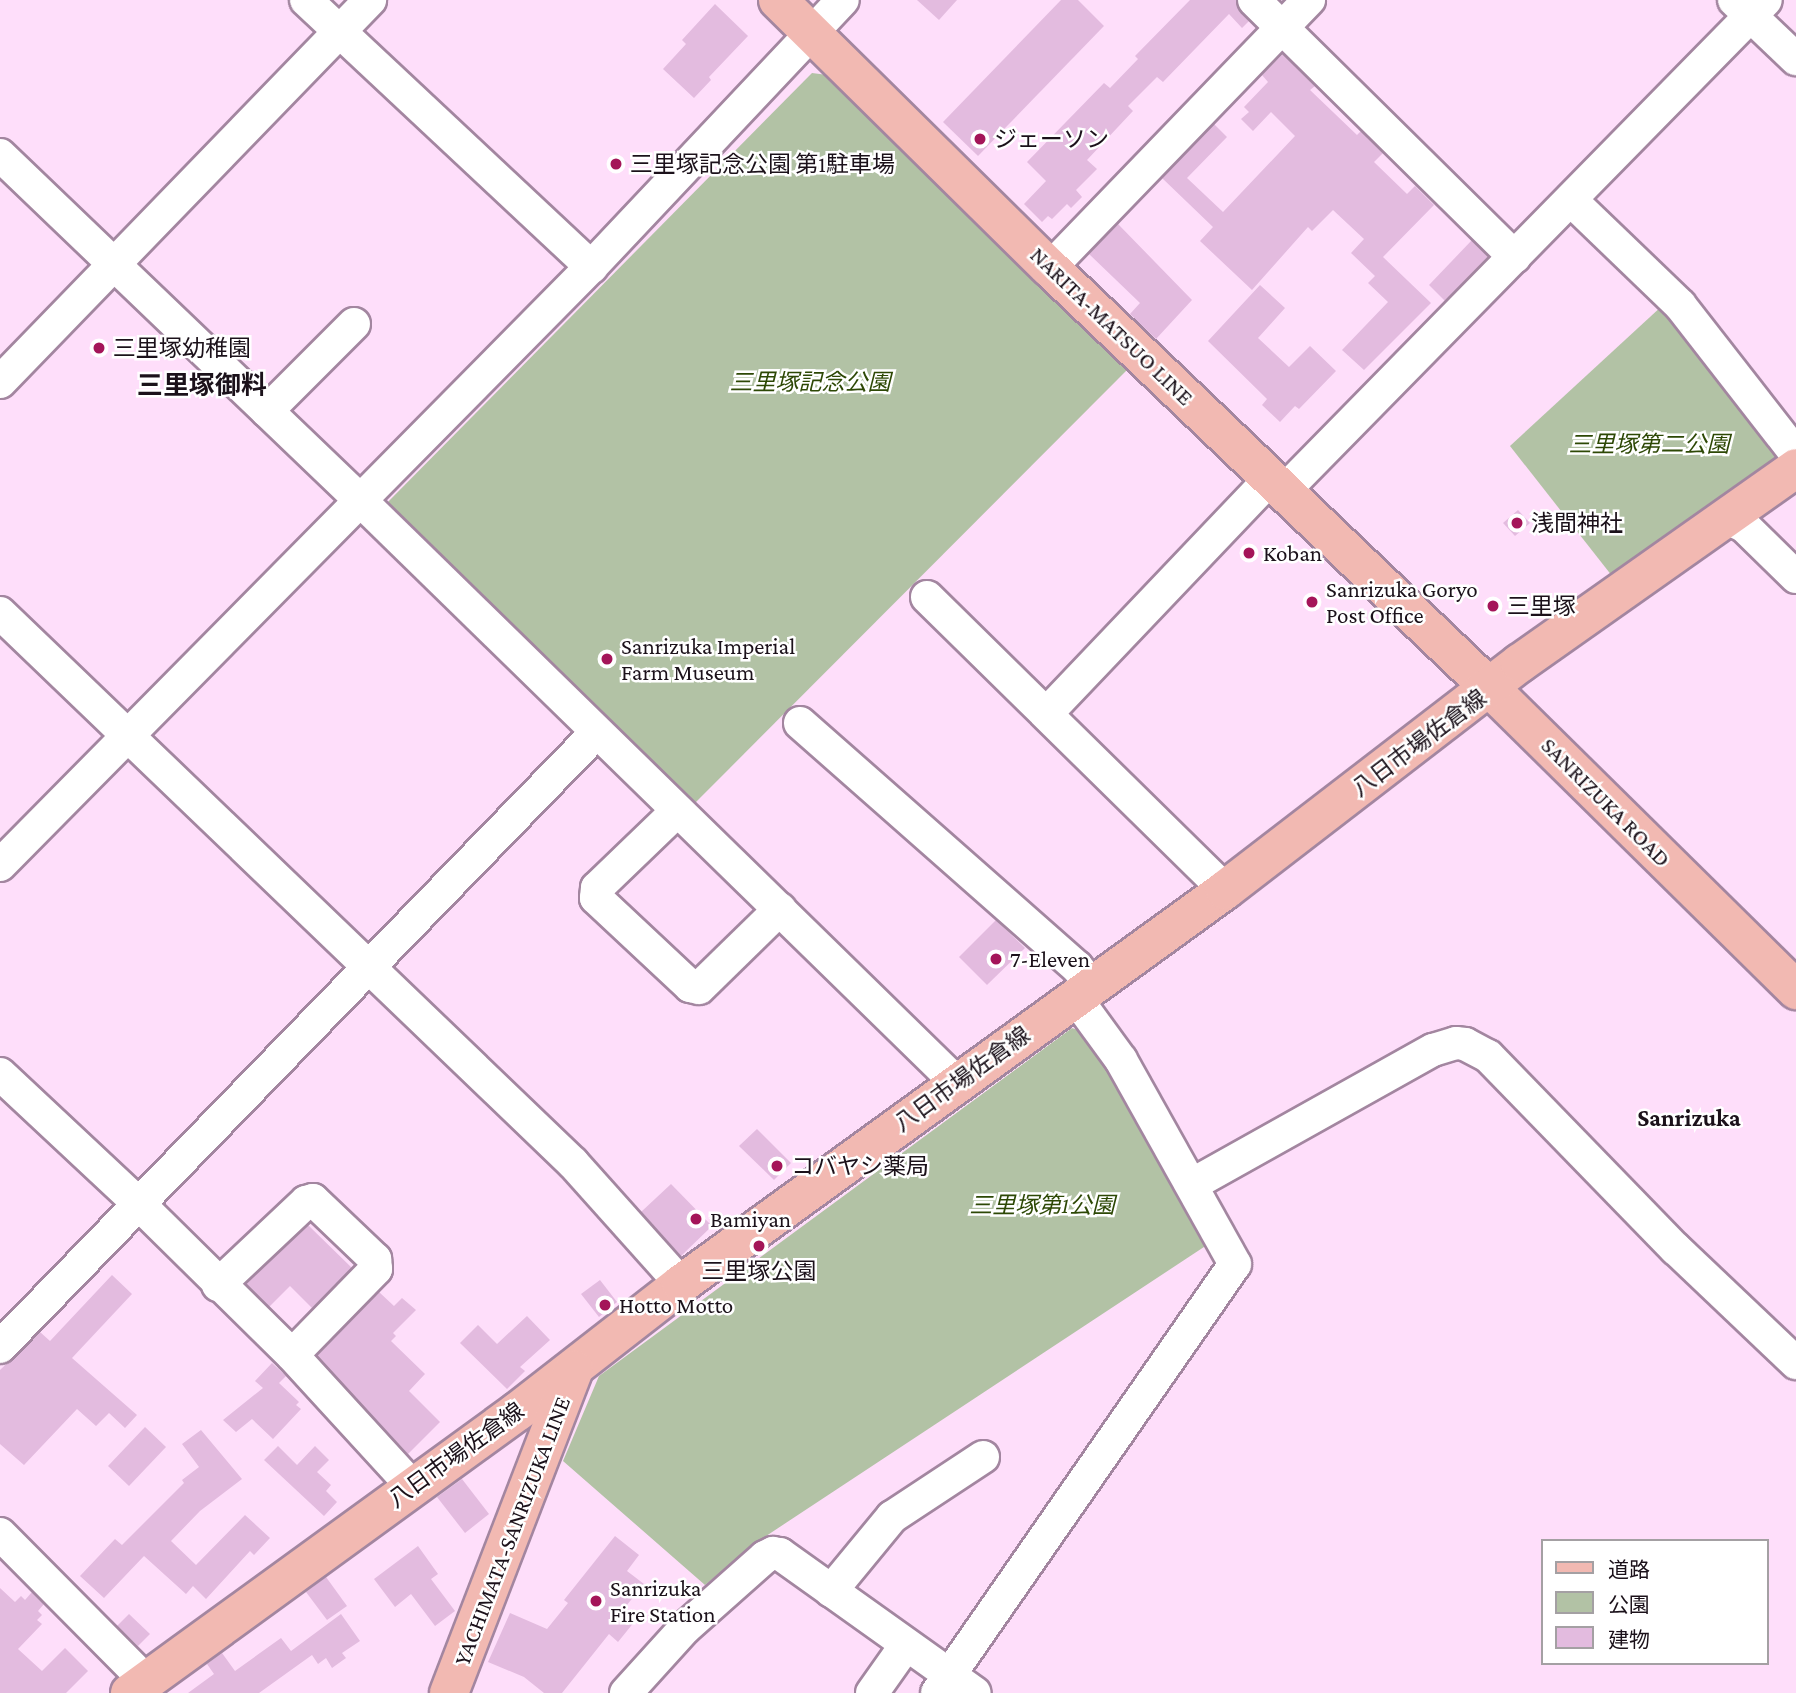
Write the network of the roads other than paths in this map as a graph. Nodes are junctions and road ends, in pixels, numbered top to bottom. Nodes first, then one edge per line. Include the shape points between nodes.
1 (306, 0) edge
2 (370, 0) edge
3 (778, 0) edge
4 (843, 0) edge
5 (1254, 0) edge
6 (1310, 0) edge
7 (1751, 5) edge
8 (1283, 28) junction
9 (338, 31) junction
10 (812, 33) junction
11 (1796, 59) edge
12 (0, 155) edge
13 (1572, 201) junction
14 (1516, 257) junction
15 (113, 265) junction
16 (591, 267) junction
17 (1050, 268) junction
18 (354, 324) dead end
19 (0, 382) edge
20 (267, 411) junction
21 (1796, 454) edge
22 (1796, 468) edge
23 (1276, 485) junction
24 (361, 501) junction
25 (1726, 518) junction
26 (1796, 577) edge
27 (927, 597) dead end
28 (0, 613) edge
29 (1415, 616) joint
30 (1491, 689) junction
31 (1048, 712) junction
32 (800, 723) dead end
33 (597, 732) junction
34 (130, 735) junction
35 (677, 811) junction
36 (0, 865) edge
37 (1225, 890) junction
38 (780, 909) junction
39 (370, 966) junction
40 (1796, 990) edge
41 (1083, 991) junction
42 (0, 1074) edge
43 (957, 1083) junction
44 (1193, 1184) junction
45 (140, 1205) junction
46 (681, 1284) junction
47 (218, 1285) junction
48 (0, 1347) edge
49 (292, 1355) junction
50 (1796, 1363) edge
51 (574, 1369) junction
52 (983, 1457) dead end
53 (412, 1486) junction
54 (0, 1534) edge
55 (831, 1591) junction
56 (906, 1645) junction
57 (943, 1684) edge
58 (138, 1687) edge
59 (449, 1693) edge
60 (626, 1693) edge
61 (872, 1693) edge
62 (975, 1693) edge

1 - 9 street
2 - 9 street
3 - 10 main road
4 - 10 street
5 - 8 street
6 - 8 street
7 - 11 street
7 - 13 street
8 - 14 street
8 - 17 street
9 - 15 street
9 - 16 street
10 - 16 street
10 - 17 main road, NARITA-MATSUO LINE
12 - 15 street
13 - 14 street
13 - 21 street via 1679,304
14 - 23 street
15 - 19 street
15 - 20 street
16 - 24 street
17 - 23 main road, NARITA-MATSUO LINE
18 - 20 street
20 - 24 street
22 - 25 main road, 八日市場佐倉線
23 - 29 main road, NARITA-MATSUO LINE
23 - 31 street
24 - 33 street
24 - 34 street
25 - 26 street via 1744,526
25 - 30 main road, 八日市場佐倉線 via 1520,663
27 - 31 street
28 - 34 street
29 - 30 main road, SANRIZUKA ROAD
30 - 37 main road, 八日市場佐倉線
30 - 40 main road, SANRIZUKA ROAD
31 - 37 street
32 - 41 street via 1076,967
33 - 35 street
33 - 39 street
34 - 36 street
34 - 39 street
35 - 38 street
35 - 38 street via 597,888 596,898 691,986 699,988
37 - 41 main road, 八日市場佐倉線
38 - 43 street
39 - 45 street
39 - 46 street via 573,1163
41 - 43 main road, 八日市場佐倉線
41 - 44 street
42 - 45 street
43 - 46 main road, 八日市場佐倉線
44 - 50 street via 1433,1051 1465,1044 1488,1056 1676,1249
44 - 57 street via 1235,1264
45 - 47 street
45 - 48 street
46 - 51 main road, 八日市場佐倉線
47 - 49 street
47 - 49 street via 313,1199 375,1259 376,1269
49 - 53 street
51 - 53 main road, 八日市場佐倉線
51 - 59 main road, YACHIMATA-SANRIZUKA LINE
52 - 55 street via 892,1517
53 - 58 main road, 八日市場佐倉線
54 - 58 street
55 - 56 street
55 - 60 street via 780,1554 765,1557 660,1652
56 - 57 street
56 - 61 street
57 - 62 street

